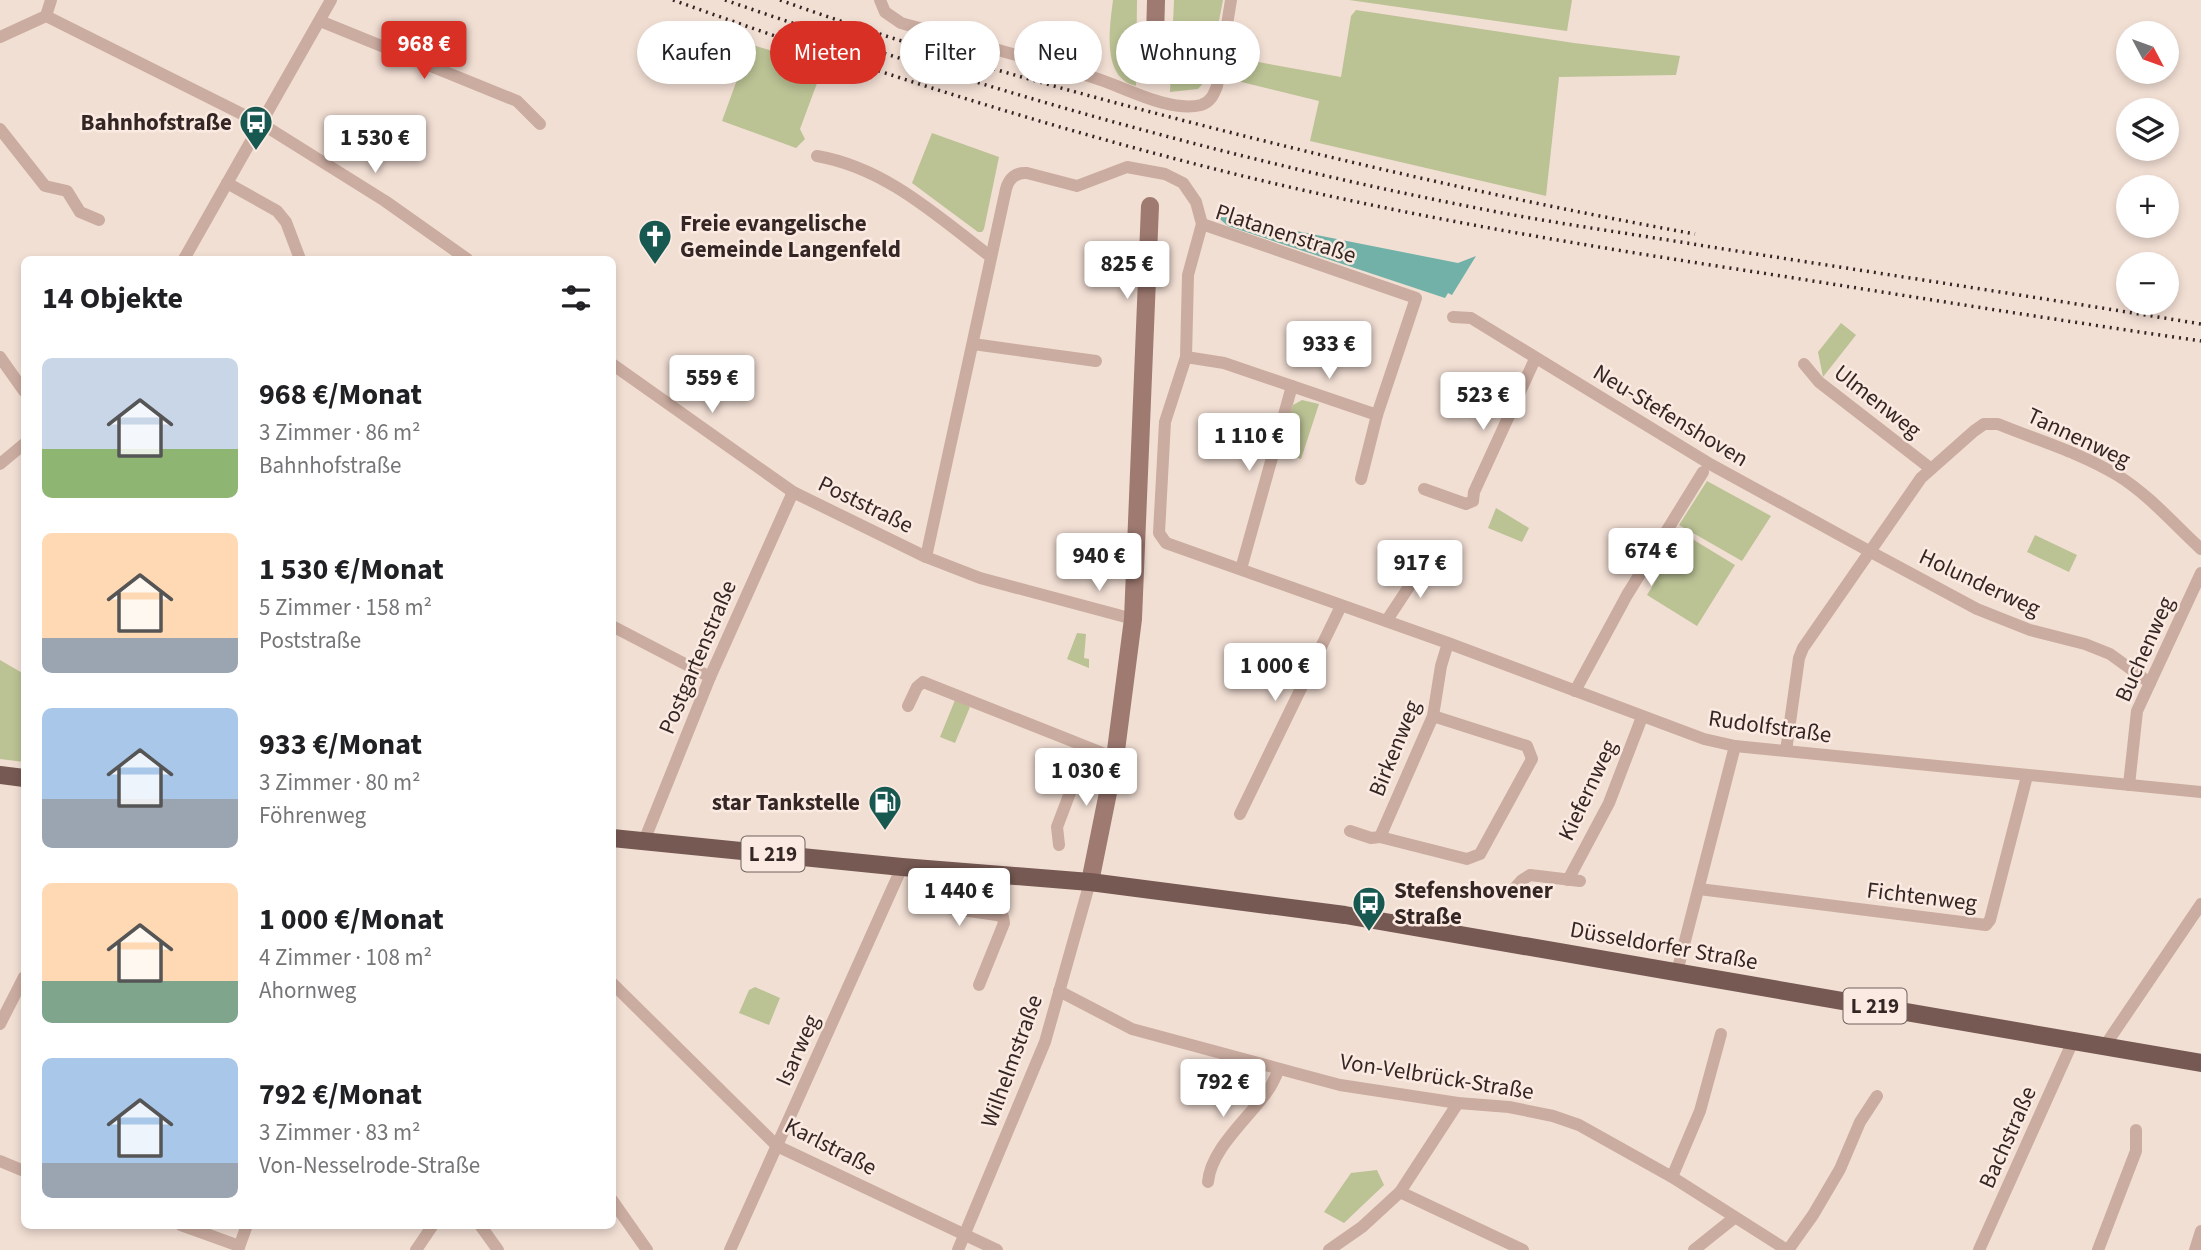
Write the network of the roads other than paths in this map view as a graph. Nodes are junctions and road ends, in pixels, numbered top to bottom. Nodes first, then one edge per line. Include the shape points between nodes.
1 (51, 0) edge
2 (331, 0) edge
3 (880, 0) edge
4 (1156, 0) edge
5 (1231, 0) edge
6 (46, 16) junction
7 (320, 21) junction
8 (1155, 21) edge
9 (0, 37) edge
10 (262, 124) junction
11 (540, 124) dead end
12 (0, 129) edge
13 (817, 156) dead end
14 (227, 183) junction
15 (1150, 206) dead end
16 (99, 220) dead end
17 (1202, 224) junction
18 (186, 256) edge
19 (299, 256) edge
20 (463, 256) edge
21 (991, 257) junction
22 (1453, 317) dead end
23 (973, 344) junction
24 (0, 357) edge
25 (1186, 357) junction
26 (1535, 359) junction
27 (1096, 361) dead end
28 (1804, 364) dead end
29 (616, 367) edge
30 (1292, 386) junction
31 (21, 387) edge
32 (1377, 415) junction
33 (21, 446) edge
34 (0, 464) edge
35 (1930, 468) junction
36 (1703, 472) dead end
37 (1361, 479) dead end
38 (1424, 489) dead end
39 (793, 492) junction
40 (2201, 549) edge
41 (1869, 551) junction
42 (926, 557) junction
43 (1426, 561) dead end
44 (1241, 569) junction
45 (2201, 573) edge
46 (1314, 597) joint
47 (1341, 606) junction
48 (1133, 619) junction
49 (1387, 620) junction
50 (616, 627) edge
51 (1448, 643) junction
52 (710, 677) junction
53 (2150, 683) junction
54 (1575, 691) junction
55 (908, 706) dead end
56 (1433, 716) junction
57 (1642, 717) junction
58 (1735, 746) junction
59 (1087, 748) junction
60 (1786, 751) junction
61 (1115, 758) junction
62 (0, 775) edge
63 (2026, 776) junction
64 (21, 778) edge
65 (2129, 785) junction
66 (2201, 792) edge
67 (1240, 814) dead end
68 (1350, 831) dead end
69 (1380, 837) junction
70 (616, 838) edge
71 (643, 841) junction
72 (1059, 845) dead end
73 (902, 867) junction
74 (951, 870) junction
75 (1090, 882) junction
76 (1514, 889) dead end
77 (1699, 889) junction
78 (2201, 904) edge
79 (1677, 972) junction
80 (21, 983) edge
81 (979, 985) dead end
82 (616, 986) edge
83 (1059, 991) junction
84 (0, 1024) edge
85 (1721, 1034) dead end
86 (2073, 1041) junction
87 (2104, 1047) junction
88 (2201, 1063) edge
89 (1279, 1069) junction
90 (1877, 1096) dead end
91 (1458, 1103) junction
92 (2136, 1130) dead end
93 (777, 1146) junction
94 (0, 1161) edge
95 (21, 1170) edge
96 (1672, 1177) junction
97 (1208, 1182) dead end
98 (1400, 1192) junction
99 (616, 1206) edge
100 (1734, 1218) junction
101 (191, 1229) edge
102 (245, 1229) edge
103 (430, 1229) edge
104 (483, 1229) edge
105 (2201, 1231) edge
106 (965, 1235) junction
107 (238, 1248) edge
108 (416, 1250) edge
109 (498, 1250) edge
110 (647, 1250) edge
111 (730, 1250) edge
112 (958, 1250) edge
113 (997, 1250) edge
114 (1329, 1250) edge
115 (1523, 1250) edge
116 (1694, 1250) edge
117 (1788, 1250) edge
118 (1979, 1250) edge
119 (2098, 1250) edge
120 (2195, 1250) edge

1 - 6 street
2 - 7 street
3 - 5 street via 885,12 901,23 1186,106 1208,102 1217,86
4 - 8 main road
6 - 9 street
6 - 10 street
7 - 10 street
7 - 11 street via 517,101
10 - 14 street
10 - 20 street
12 - 16 street via 45,186 67,191 80,212
13 - 21 street via 842,160 899,187
14 - 18 street
14 - 19 street via 277,211
15 - 48 main road
17 - 21 street via 1196,202 1183,183 1165,174 1127,167 1077,186 1022,172 1008,183
17 - 25 street, Platanenstraße via 1188,275
17 - 32 street, Platanenstraße via 1416,298
21 - 23 street
22 - 26 street, Neu-Stefenshoven via 1471,318
23 - 27 street
23 - 42 street
24 - 31 street
25 - 30 street via 1224,363
25 - 44 street, Platanenstraße via 1165,422 1159,533 1166,543
26 - 38 street via 1473,501 1466,504
26 - 41 street, Neu-Stefenshoven via 1710,464
28 - 35 street, Ulmenweg via 1819,382
29 - 39 street, Poststraße
30 - 32 street
30 - 44 street
32 - 37 street
33 - 34 street
35 - 40 street, Tannenweg via 1984,424 1998,424 2118,476
35 - 41 street
36 - 54 street via 1620,606
39 - 42 street, Poststraße
39 - 52 street, Postgartenstraße
41 - 53 street, Holunderweg via 1977,609 2110,654
41 - 60 street via 1803,648
42 - 48 street, Poststraße via 980,578
43 - 49 street
44 - 46 street, Platanenstraße
45 - 53 street, Buchenweg
46 - 47 street, Rudolfstraße
47 - 49 street, Rudolfstraße
47 - 67 street
48 - 61 main road
49 - 51 street, Rudolfstraße
50 - 52 street
51 - 54 street, Rudolfstraße
51 - 56 street, Birkenweg
52 - 71 street, Postgartenstraße
53 - 65 street, Buchenweg via 2137,711
54 - 57 street, Rudolfstraße
55 - 59 street via 923,682
56 - 69 street, Birkenweg
56 - 69 street via 1527,747 1532,759 1480,854 1467,859
57 - 58 street, Rudolfstraße
57 - 76 street, Kiefernweg via 1574,881 1530,875
58 - 60 street, Rudolfstraße
58 - 77 street
59 - 61 street
59 - 72 street via 1057,827
60 - 63 street, Rudolfstraße
61 - 75 main road
62 - 64 main road
63 - 65 street, Rudolfstraße
63 - 77 street, Fichtenweg via 1986,925
65 - 66 street, Rudolfstraße
68 - 69 street
70 - 71 main road, Düsseldorfer Straße / L 219
71 - 73 main road, Düsseldorfer Straße / L 219
73 - 74 main road, Düsseldorfer Straße / L 219
73 - 93 street, Isarweg
74 - 75 main road, Düsseldorfer Straße / L 219
74 - 81 street via 948,908 1003,917
75 - 79 main road, Düsseldorfer Straße / L 219 via 1345,915
75 - 83 street, Wilhelmstraße
77 - 79 street
78 - 87 street
79 - 86 main road, Düsseldorfer Straße / L 219
80 - 84 street
82 - 93 street, Karlstraße
83 - 89 street, Von-Velbrück-Straße via 1132,1028
83 - 106 street, Wilhelmstraße via 1041,1052
85 - 96 street via 1700,1111
86 - 87 main road, Düsseldorfer Straße / L 219
86 - 118 street, Bachstraße
87 - 88 main road, Düsseldorfer Straße / L 219
89 - 91 street, Von-Velbrück-Straße via 1340,1085
89 - 97 street via 1210,1168
90 - 117 street via 1860,1122 1840,1170
91 - 96 street, Von-Velbrück-Straße via 1553,1116 1579,1125
91 - 98 street
92 - 119 street via 2136,1151
93 - 106 street, Karlstraße
93 - 111 street, Isarweg
94 - 95 street
96 - 100 street, Von-Velbrück-Straße
98 - 114 street
98 - 115 street
99 - 110 street
100 - 116 street
100 - 117 street, Von-Velbrück-Straße
101 - 107 street
102 - 107 street
103 - 108 street
104 - 109 street
105 - 120 street
106 - 112 street, Wilhelmstraße
106 - 113 street, Karlstraße

